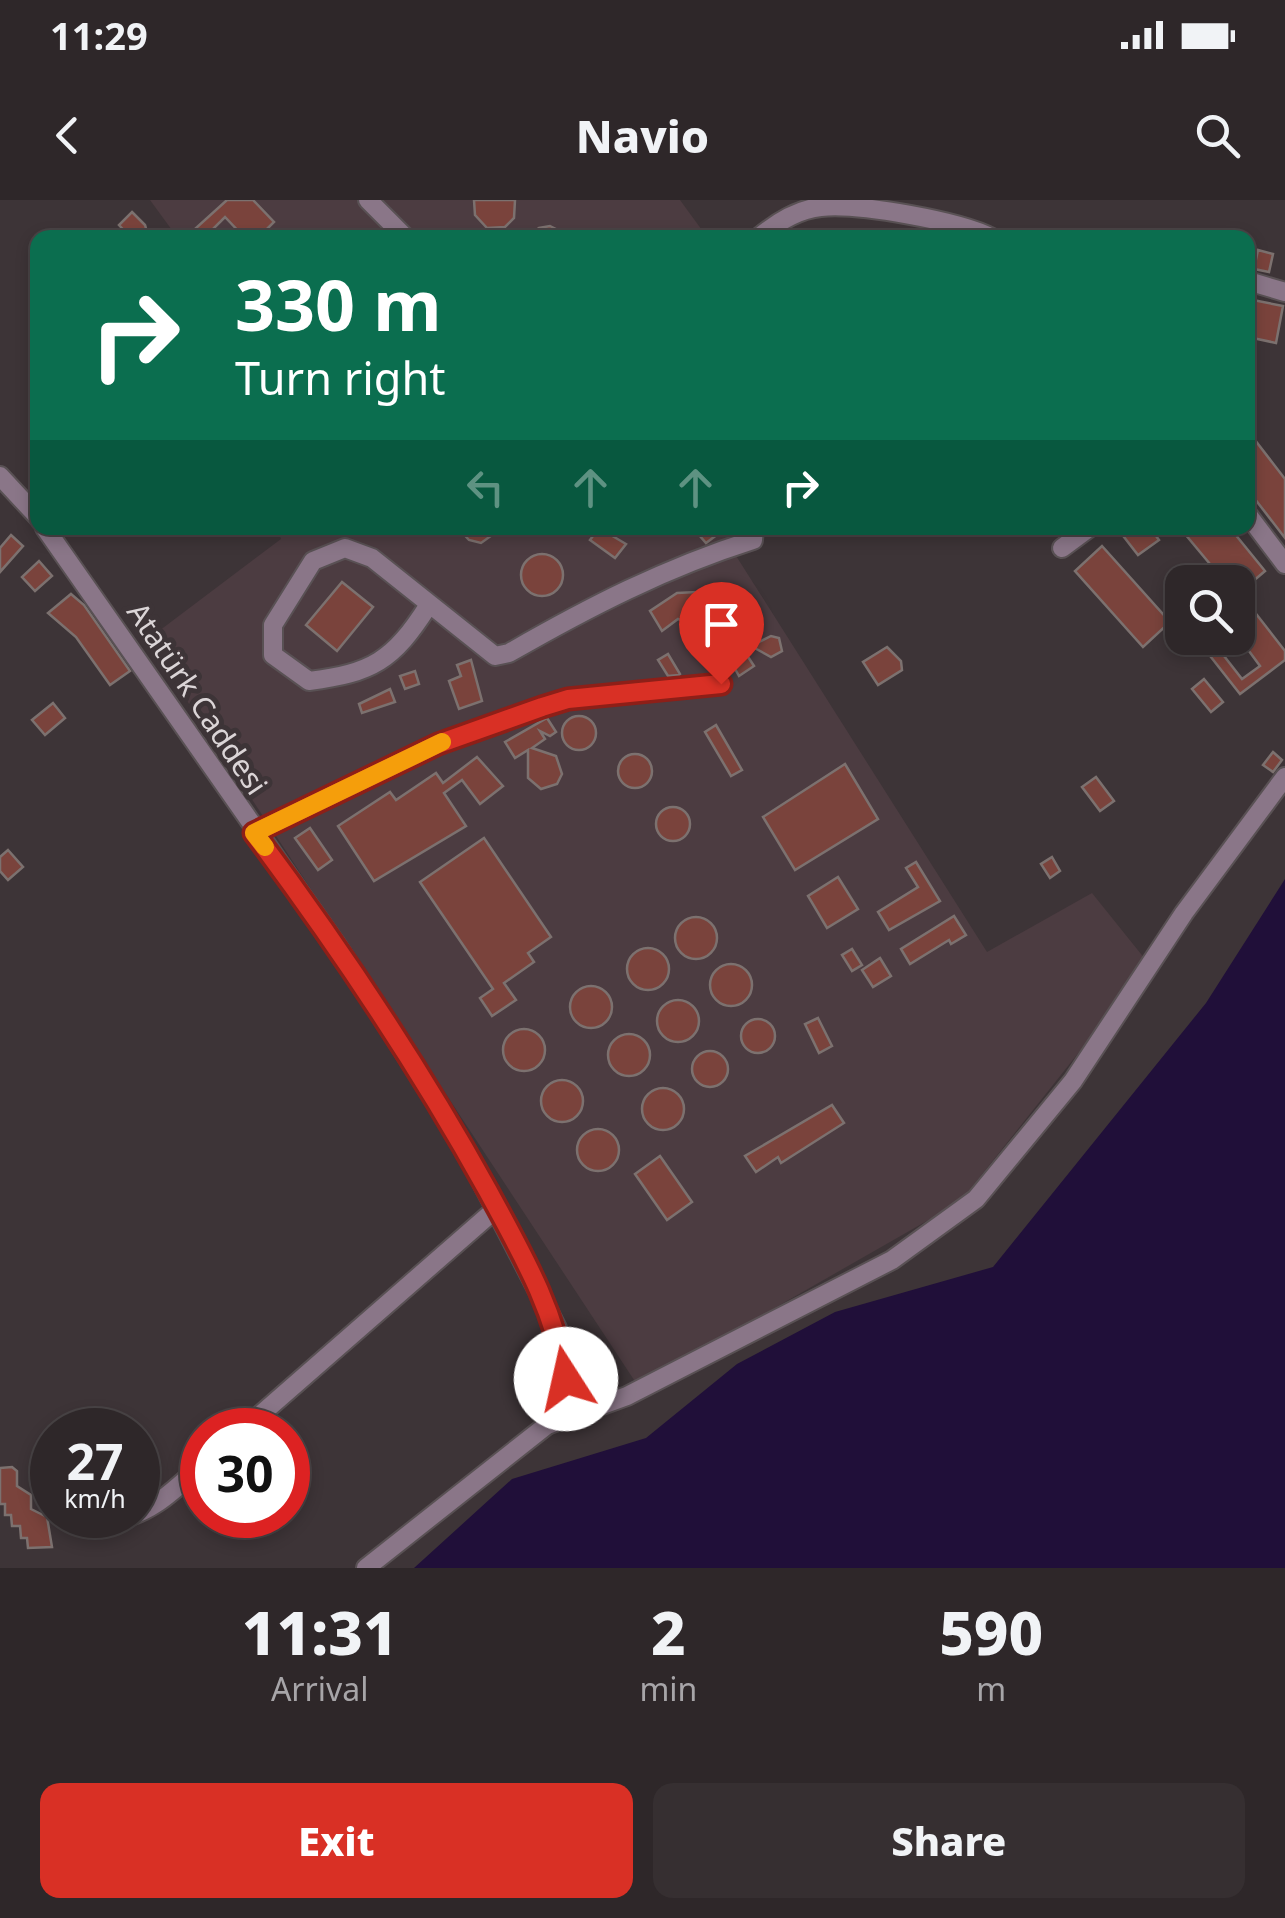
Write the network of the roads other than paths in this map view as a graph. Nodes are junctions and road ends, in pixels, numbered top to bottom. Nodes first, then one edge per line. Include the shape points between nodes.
1 (368, 200) edge
2 (398, 230) edge
3 (771, 230) edge
4 (959, 230) edge
5 (1255, 283) edge
6 (1285, 292) edge
7 (0, 476) edge
8 (30, 508) edge
9 (1255, 525) edge
10 (50, 535) edge
11 (753, 535) edge
12 (1080, 535) edge
13 (1062, 548) dead end
14 (1285, 564) edge
15 (428, 606) junction
16 (721, 684) dead end
17 (1285, 777) edge
18 (254, 833) junction
19 (497, 1208) junction
20 (268, 1408) edge
21 (548, 1425) junction
22 (180, 1484) edge
23 (160, 1502) edge
24 (366, 1568) edge

1 - 2 street
3 - 4 street via 821,207 868,208
5 - 6 street
7 - 8 street
9 - 14 street
10 - 18 street, Atatürk Caddesi
11 - 15 street via 614,592 509,653 495,656
12 - 13 street
15 - 15 street via 406,642 360,674 309,681 273,655 273,626 313,561 345,548 372,558
16 - 18 street via 542,707 438,744
17 - 21 street via 1184,913 1073,1081 976,1200 857,1278 627,1396
18 - 19 street, Atatürk Caddesi via 338,947
19 - 20 street
19 - 21 street, Atatürk Caddesi via 558,1328 566,1379
21 - 24 street
22 - 23 street

